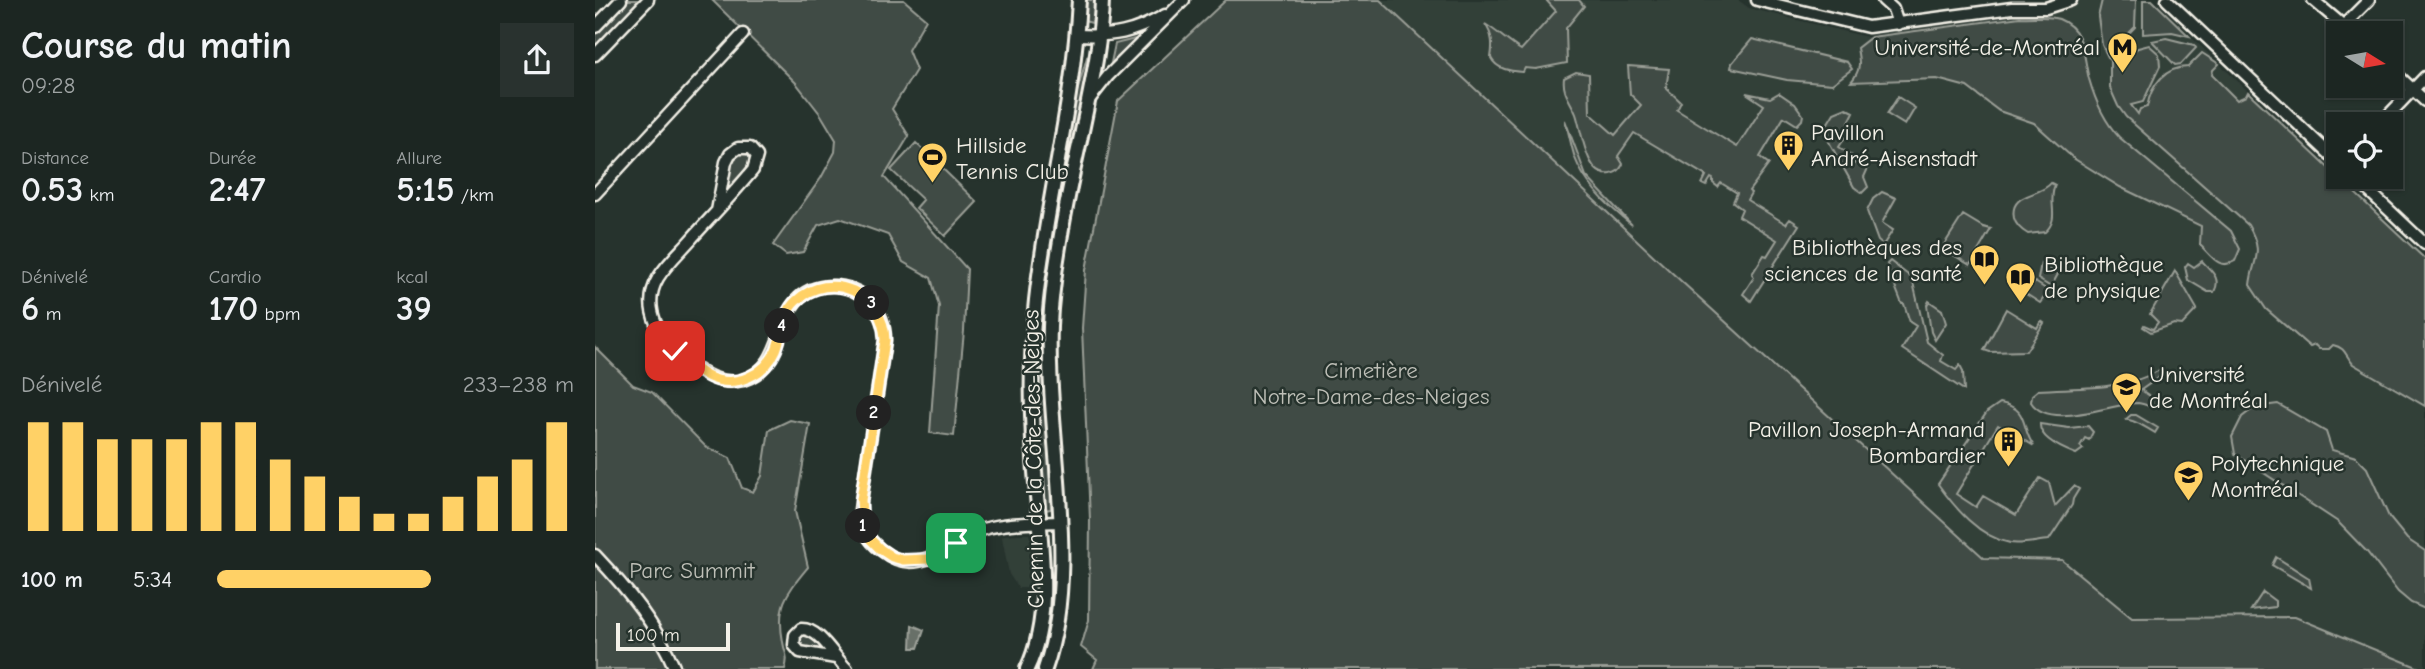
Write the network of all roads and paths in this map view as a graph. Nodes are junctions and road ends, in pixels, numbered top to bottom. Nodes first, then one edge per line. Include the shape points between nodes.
1 (621, 0) edge
2 (648, 0) edge
3 (1079, 0) edge
4 (1102, 0) edge
5 (1184, 0) edge
6 (1757, 0) edge
7 (1883, 0) edge
8 (2071, 0) edge
9 (2168, 0) edge
10 (2313, 0) edge
11 (2369, 0) edge
12 (2025, 4) edge
13 (1172, 11) junction
14 (2339, 21) edge
15 (2348, 21) edge
16 (1898, 24) junction
17 (595, 27) edge
18 (743, 34) dead end
19 (1077, 35) junction
20 (1100, 36) junction
21 (595, 55) edge
22 (2425, 77) edge
23 (2403, 80) edge
24 (2413, 90) junction
25 (1088, 100) junction
26 (2425, 102) edge
27 (2392, 112) edge
28 (2326, 151) edge
29 (2367, 189) edge
30 (595, 194) edge
31 (717, 211) junction
32 (2425, 244) edge
33 (1059, 522) junction
34 (1039, 523) junction
35 (595, 555) edge
36 (836, 658) dead end
37 (675, 669) edge
38 (847, 669) edge
39 (1027, 669) edge
40 (1045, 669) edge

1 - 17 street
2 - 21 street
3 - 19 main road, Chemin de la Côte-des-Neiges
4 - 20 main road, Chemin de la Côte-des-Neiges
5 - 13 street
6 - 16 street via 1863,27
7 - 16 street via 1893,9
8 - 12 street via 2046,8
9 - 28 street
10 - 14 street
11 - 15 street
12 - 16 street
13 - 20 street via 1134,30
13 - 25 street
18 - 30 street
19 - 20 street
19 - 34 main road, Chemin de la Côte-des-Neiges via 1034,328 1033,443
20 - 25 main road, Chemin de la Côte-des-Neiges
22 - 24 street
23 - 24 street
24 - 26 street
24 - 27 street
25 - 33 main road, Chemin de la Côte-des-Neiges via 1052,295
29 - 32 street
31 - 31 street via 754,168 757,156 750,148 738,148 728,158
31 - 34 street via 664,269 654,288 654,322 662,337 699,371 728,382 762,369 778,345 786,315 811,290 842,286 874,306 885,330 884,351 860,506 863,526 881,551 919,561 935,557 983,529
33 - 34 street
33 - 40 main road, Chemin de la Côte-des-Neiges via 1058,601
34 - 39 main road, Chemin de la Côte-des-Neiges via 1041,606
35 - 37 street via 649,619
36 - 38 street

